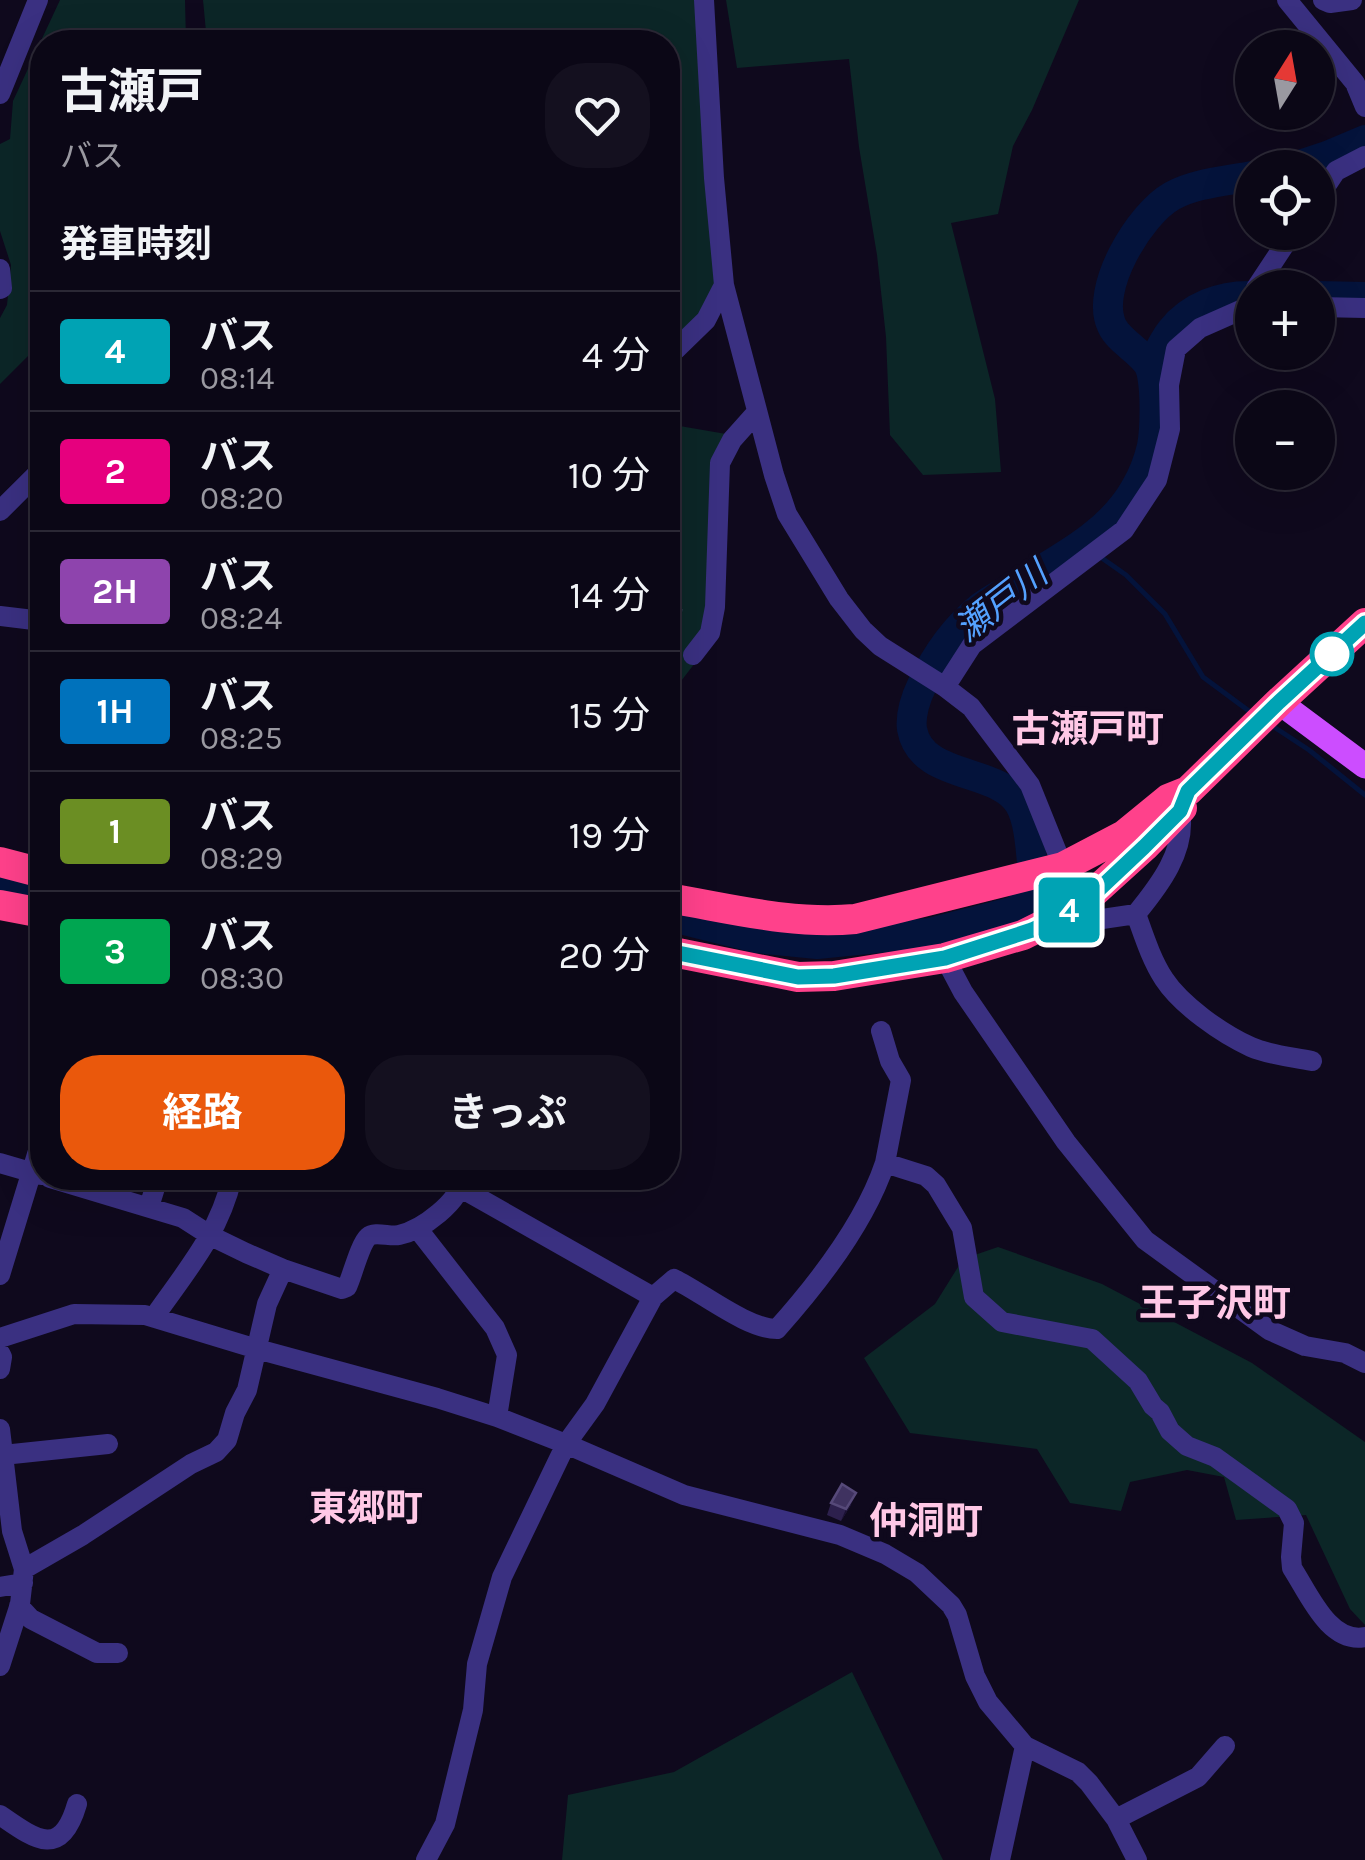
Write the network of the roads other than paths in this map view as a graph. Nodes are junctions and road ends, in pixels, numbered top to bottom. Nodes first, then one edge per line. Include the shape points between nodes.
1 (38, 0) edge
2 (704, 0) edge
3 (1288, 0) edge
4 (1323, 0) edge
5 (1352, 0) edge
6 (0, 94) edge
7 (1365, 107) edge
8 (1365, 156) edge
9 (1335, 172) edge
10 (0, 269) edge
11 (724, 285) junction
12 (0, 289) edge
13 (1335, 308) edge
14 (1365, 308) edge
15 (1235, 309) edge
16 (680, 345) edge
17 (757, 412) junction
18 (30, 481) edge
19 (0, 511) edge
20 (0, 616) edge
21 (30, 620) edge
22 (1365, 623) edge
23 (694, 655) dead end
24 (942, 686) junction
25 (1267, 713) junction
26 (1365, 766) edge
27 (1184, 801) junction
28 (0, 862) edge
29 (30, 869) edge
30 (1056, 869) junction
31 (680, 900) edge
32 (0, 905) edge
33 (30, 911) edge
34 (1136, 914) junction
35 (1061, 916) junction
36 (680, 953) edge
37 (945, 958) junction
38 (881, 1030) dead end
39 (1312, 1062) dead end
40 (0, 1163) edge
41 (885, 1163) junction
42 (30, 1172) edge
43 (32, 1190) edge
44 (90, 1190) edge
45 (154, 1190) edge
46 (229, 1190) edge
47 (456, 1190) edge
48 (474, 1190) edge
49 (149, 1208) junction
50 (417, 1228) junction
51 (211, 1236) junction
52 (5, 1238) edge
53 (283, 1269) junction
54 (0, 1274) edge
55 (653, 1297) junction
56 (154, 1317) junction
57 (0, 1338) edge
58 (257, 1349) junction
59 (0, 1354) edge
60 (1365, 1363) edge
61 (0, 1369) edge
62 (496, 1416) junction
63 (0, 1430) edge
64 (108, 1444) dead end
65 (566, 1444) junction
66 (3, 1455) junction
67 (6, 1531) edge
68 (23, 1576) junction
69 (0, 1587) edge
70 (19, 1606) junction
71 (1365, 1637) edge
72 (118, 1653) dead end
73 (0, 1666) edge
74 (1025, 1746) junction
75 (1225, 1746) dead end
76 (77, 1804) dead end
77 (0, 1815) edge
78 (1116, 1819) junction
79 (426, 1860) edge
80 (1000, 1860) edge
81 (1137, 1860) edge

1 - 6 street
2 - 11 street
3 - 7 street via 1355,83
4 - 5 street
8 - 9 street
10 - 12 street
11 - 16 street via 706,320
11 - 17 street
13 - 14 street
15 - 24 street via 1176,349 1170,429 1157,480 1124,530 972,646
17 - 23 street via 720,463 715,607 710,633
17 - 24 street via 787,514 839,598 880,646
18 - 19 street
20 - 21 street
22 - 25 highway
24 - 30 street via 971,708 1030,785
25 - 26 main road
25 - 27 highway
27 - 30 highway via 1168,799 1124,835
27 - 34 street via 1168,871
27 - 35 highway via 1092,896
28 - 29 highway
30 - 31 highway via 822,922
32 - 33 highway
34 - 35 street via 1082,922
34 - 39 street via 1166,982 1216,1028 1252,1048
35 - 37 highway
36 - 37 highway via 798,977
37 - 60 street via 1066,1142 1145,1240 1269,1330
38 - 41 street via 901,1080
40 - 42 street
41 - 55 street via 865,1209 777,1329 747,1321 674,1279
41 - 71 street via 936,1184 962,1228 974,1297 1002,1322 1092,1340 1138,1381 1186,1446 1216,1458 1286,1509 1294,1522 1292,1568 1329,1625 1350,1638
43 - 52 street
44 - 49 street
45 - 49 street
46 - 51 street
47 - 50 street
48 - 55 street
49 - 51 street
50 - 53 street via 372,1234 342,1289
50 - 62 street via 495,1328 507,1355
51 - 53 street
51 - 56 street
52 - 54 street
53 - 58 street via 266,1304
55 - 65 street
56 - 57 street via 74,1314
56 - 58 street
58 - 62 street
58 - 68 street via 247,1390 216,1452
59 - 61 street
62 - 65 street
63 - 66 street
64 - 66 street
65 - 74 street via 684,1495 840,1535 917,1573 952,1605 988,1702
65 - 79 street via 502,1577 445,1824
66 - 67 street
67 - 68 street
68 - 69 street
68 - 70 street
70 - 72 street via 31,1619 97,1652
70 - 73 street
74 - 78 street via 1078,1772
74 - 80 street
75 - 78 street via 1198,1777
76 - 77 street via 61,1837 47,1841
78 - 81 street

